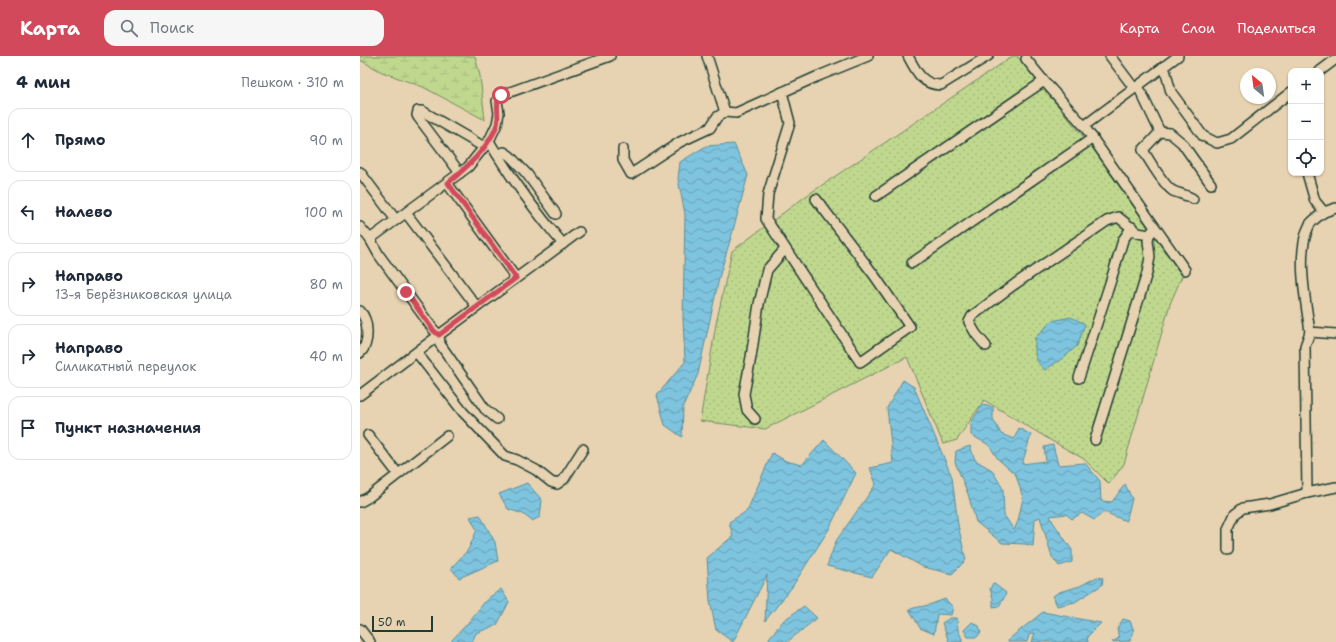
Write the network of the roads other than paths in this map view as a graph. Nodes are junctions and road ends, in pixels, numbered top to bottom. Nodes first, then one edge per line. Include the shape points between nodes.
1 (610, 56) edge
2 (707, 56) edge
3 (868, 56) edge
4 (908, 56) edge
5 (988, 56) edge
6 (1110, 56) edge
7 (1178, 56) edge
8 (1026, 59) dead end
9 (1336, 59) edge
10 (1164, 66) junction
11 (1324, 68) edge
12 (1044, 81) junction
13 (1136, 87) junction
14 (782, 92) junction
15 (1288, 94) edge
16 (725, 112) junction
17 (1084, 126) junction
18 (1160, 132) junction
19 (1092, 138) junction
20 (486, 144) junction
21 (622, 149) dead end
22 (497, 154) junction
23 (360, 172) edge
24 (460, 173) junction
25 (1308, 176) edge
26 (448, 183) junction
27 (1211, 184) dead end
28 (876, 196) dead end
29 (816, 199) dead end
30 (1193, 199) dead end
31 (1336, 208) edge
32 (1324, 212) junction
33 (406, 213) junction
34 (556, 214) dead end
35 (396, 220) junction
36 (360, 227) edge
37 (1132, 227) junction
38 (1155, 228) junction
39 (579, 232) dead end
40 (1149, 235) junction
41 (370, 239) junction
42 (563, 244) junction
43 (785, 249) junction
44 (912, 263) dead end
45 (1185, 270) dead end
46 (516, 278) junction
47 (477, 307) junction
48 (360, 310) edge
49 (1310, 332) junction
50 (1336, 334) edge
51 (439, 335) junction
52 (986, 346) dead end
53 (360, 352) edge
54 (417, 353) junction
55 (1078, 378) dead end
56 (360, 395) edge
57 (497, 419) dead end
58 (755, 419) dead end
59 (368, 435) dead end
60 (447, 436) dead end
61 (1095, 440) dead end
62 (583, 450) dead end
63 (398, 474) junction
64 (1336, 487) edge
65 (1307, 493) junction
66 (360, 502) edge
67 (1228, 550) dead end
68 (360, 629) edge
69 (370, 642) edge

1 - 20 street via 498,97 497,124
2 - 16 street
3 - 14 street
4 - 5 street via 918,75 932,85 941,85
6 - 13 street
7 - 10 street
8 - 12 street
9 - 11 street
10 - 13 street
10 - 15 street via 1171,92 1203,136 1217,143 1231,139
12 - 17 street
12 - 28 street
13 - 17 street
13 - 18 street
14 - 16 street via 736,113
14 - 43 street via 790,123 768,194 766,219
16 - 21 street via 717,117 710,128 680,142 631,174 623,160
17 - 19 street
18 - 27 street via 1170,133 1182,143
18 - 30 street via 1143,150 1172,190
19 - 38 street
19 - 44 street
20 - 22 street
20 - 24 street
20 - 24 street via 418,111 418,118
22 - 34 street via 504,152 510,156 527,174
22 - 42 street
23 - 35 street
24 - 26 street
25 - 32 street via 1315,200
26 - 33 street
26 - 46 street
29 - 43 street via 910,326 860,362
31 - 32 street
32 - 49 street via 1310,223 1304,240 1302,267
33 - 35 street
33 - 47 street
35 - 41 street
36 - 41 street
37 - 40 street via 1138,233
37 - 52 street via 1118,217 1107,221 972,316 969,322
37 - 55 street via 1123,240
38 - 40 street
38 - 45 street
39 - 42 street
40 - 61 street via 1150,258 1147,272
41 - 51 street via 379,255
42 - 46 street
43 - 58 street via 767,270 758,304 744,394 747,410
46 - 47 street
47 - 51 street
48 - 53 street via 366,320 368,340
49 - 50 street
49 - 65 street via 1304,346
51 - 54 street
51 - 57 street via 440,344 455,367 485,409
54 - 56 street
54 - 62 street via 463,412 505,456 536,470 557,484 564,479
59 - 63 street
60 - 63 street
63 - 66 street
64 - 65 street
65 - 67 street via 1270,504 1243,508 1235,514 1228,529
68 - 69 street

